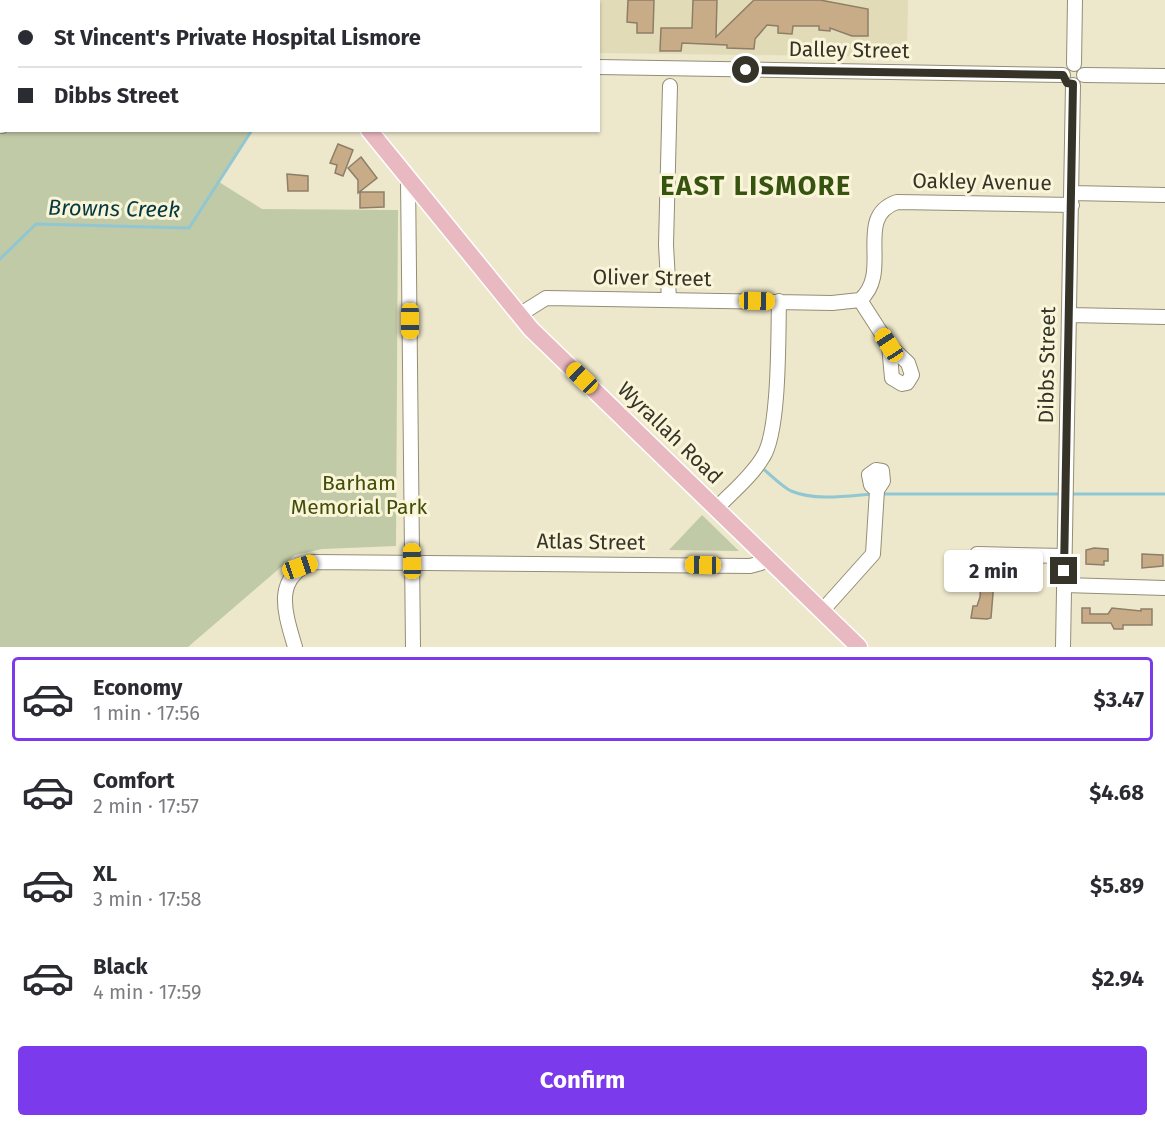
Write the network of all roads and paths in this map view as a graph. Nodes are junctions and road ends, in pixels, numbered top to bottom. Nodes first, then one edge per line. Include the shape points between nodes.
1 (1075, 0) edge
2 (600, 67) edge
3 (1165, 76) edge
4 (1073, 78) junction
5 (670, 86) dead end
6 (371, 132) edge
7 (408, 178) junction
8 (1165, 195) edge
9 (1072, 199) junction
10 (669, 300) junction
11 (860, 300) junction
12 (779, 301) junction
13 (519, 315) junction
14 (1069, 315) junction
15 (1165, 317) edge
16 (889, 345) dead end
17 (877, 490) dead end
18 (716, 509) junction
19 (977, 554) dead end
20 (1064, 556) junction
21 (768, 557) junction
22 (412, 561) junction
23 (1064, 585) junction
24 (1165, 588) edge
25 (822, 611) junction
26 (295, 647) edge
27 (413, 647) edge
28 (859, 647) edge
29 (1063, 647) edge

1 - 4 street via 1074,64 1065,68
2 - 4 street, Dalley Street
3 - 4 street, Dalley Street
4 - 9 street, Dibbs Street
5 - 10 street via 666,245
6 - 7 main road, Wyrallah Road
7 - 13 main road, Wyrallah Road
7 - 22 street
8 - 9 street, Oakley Avenue
9 - 11 street, Oakley Avenue via 887,205 875,222 873,281
9 - 14 street, Dibbs Street
10 - 12 street, Oliver Street
10 - 13 street, Oliver Street via 546,298
11 - 12 street, Oliver Street
11 - 16 street
12 - 18 street via 778,366 768,447 755,468
13 - 18 main road, Wyrallah Road
14 - 15 street
14 - 20 street, Dibbs Street
17 - 25 street via 873,554
18 - 21 main road, Wyrallah Road
19 - 20 street
20 - 23 street, Dibbs Street
21 - 22 street, Atlas Street via 750,566
21 - 25 main road, Wyrallah Road
22 - 26 street, Atlas Street via 314,562 300,567 290,576 285,589
22 - 27 street
23 - 24 street
23 - 29 street, Dibbs Street
25 - 28 main road, Wyrallah Road

